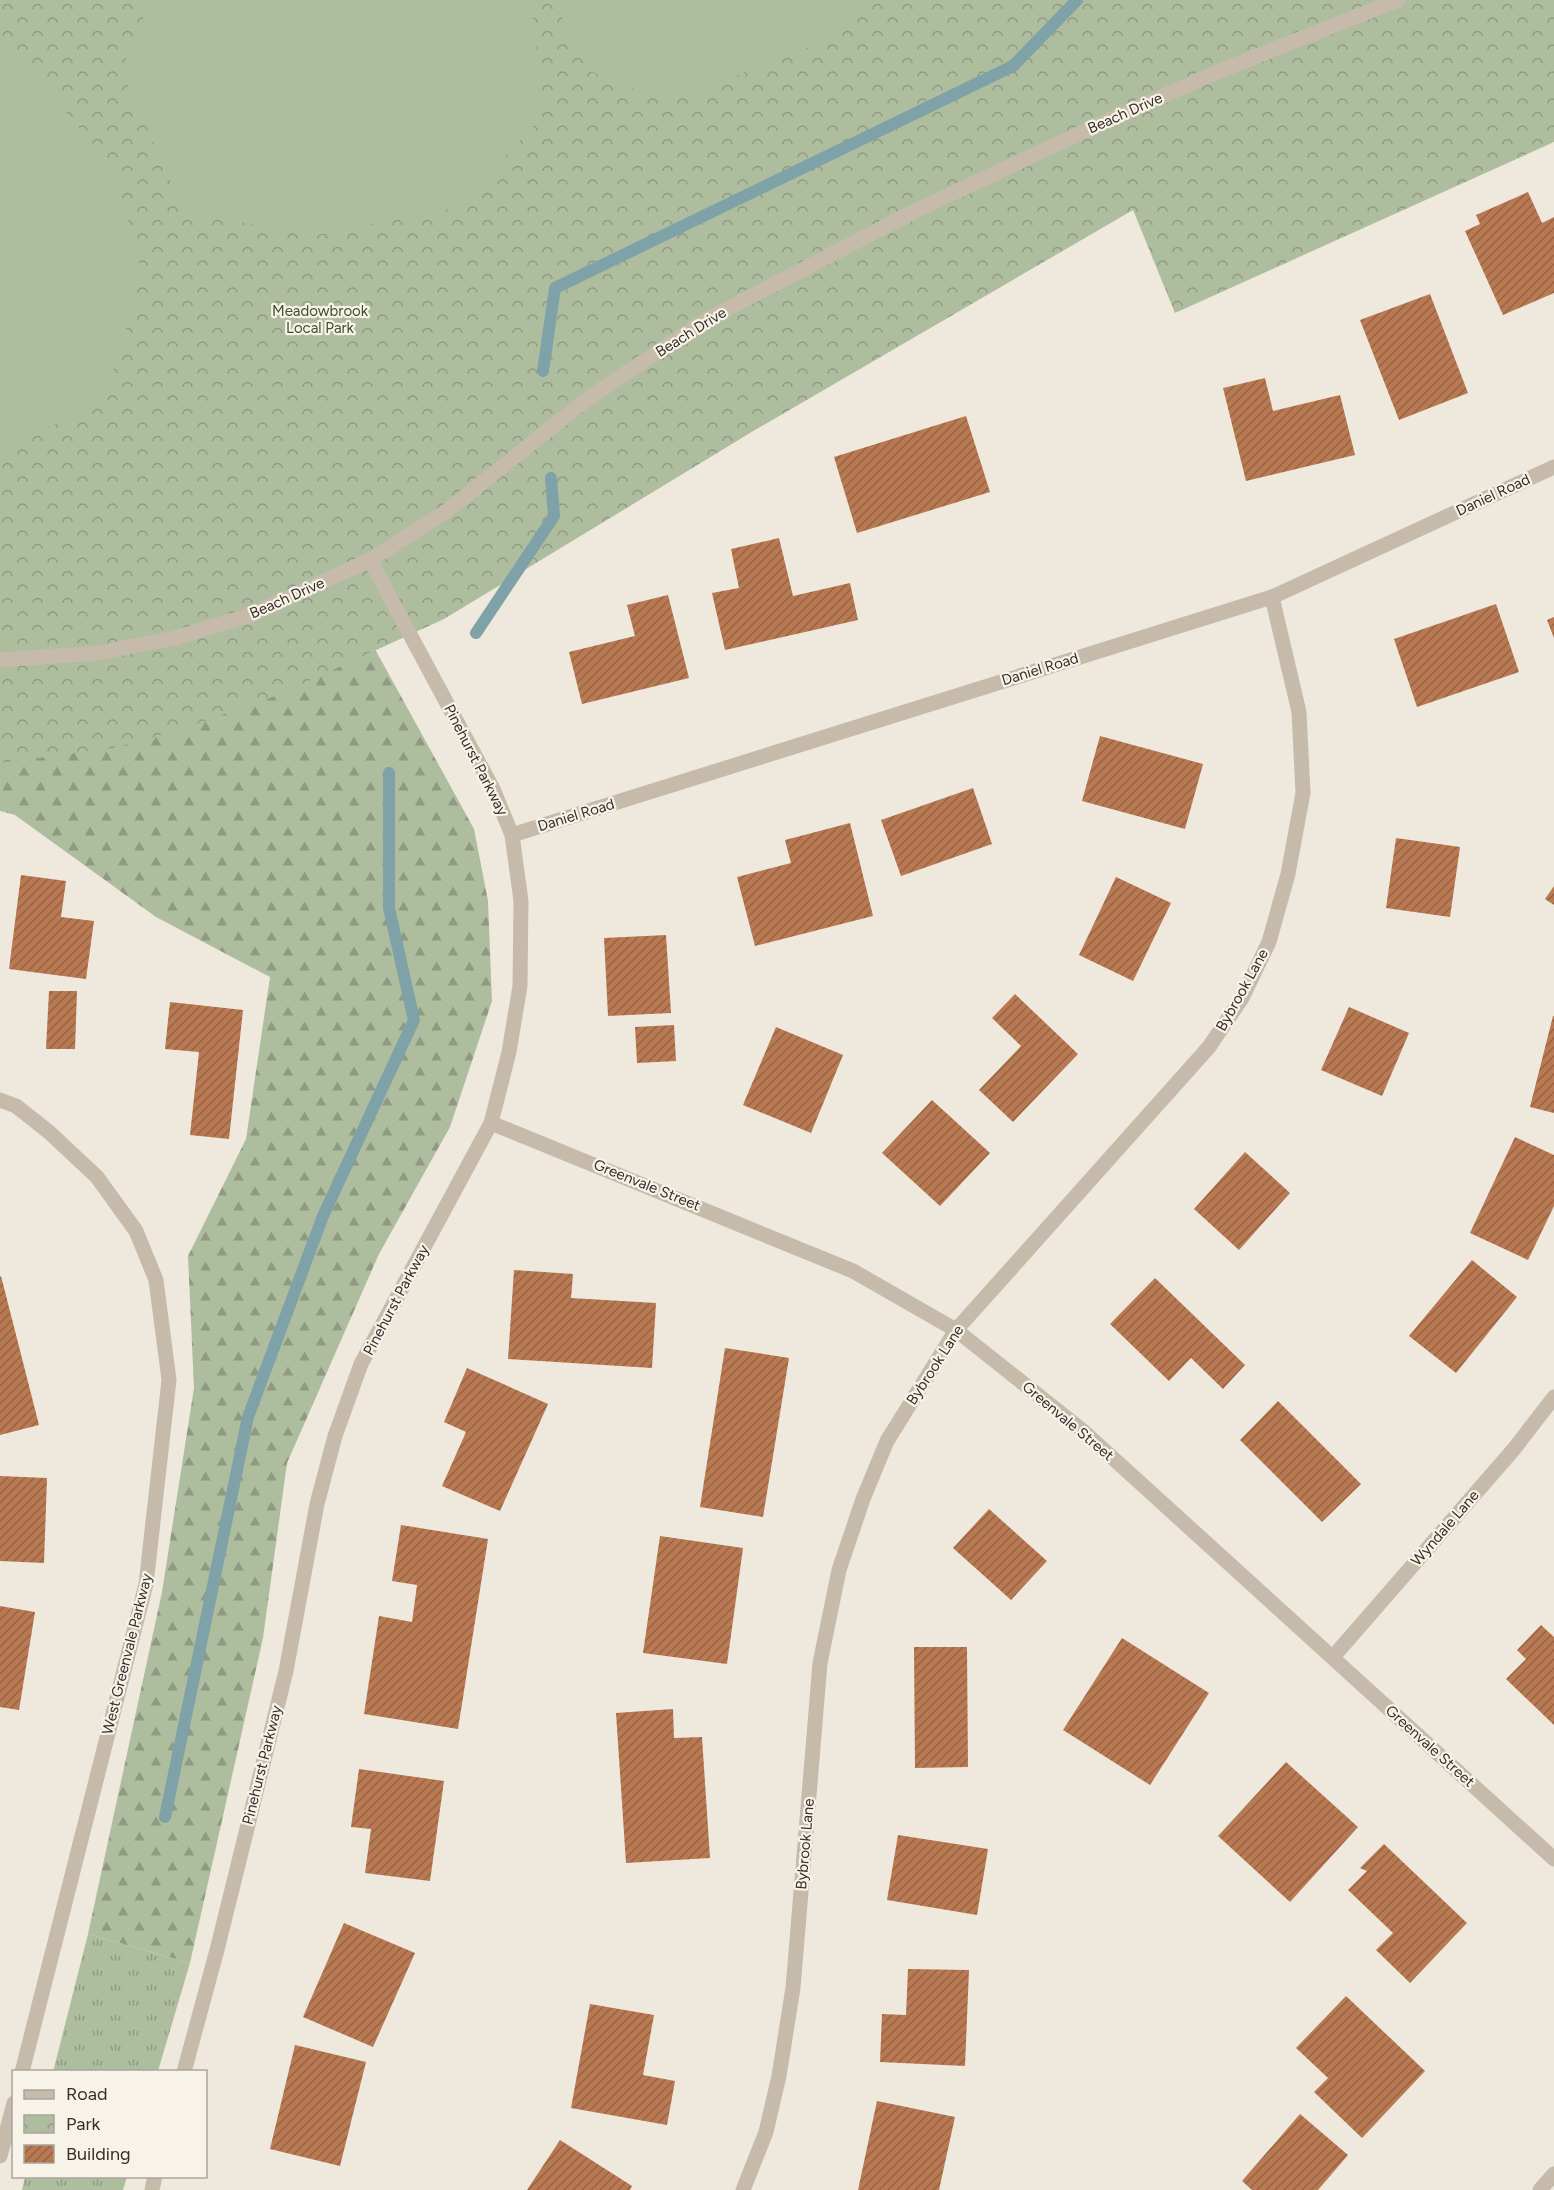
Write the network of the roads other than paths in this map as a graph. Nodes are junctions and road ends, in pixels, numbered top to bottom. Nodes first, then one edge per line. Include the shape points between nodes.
1 (1398, 0) edge
2 (1554, 467) edge
3 (370, 560) junction
4 (1272, 597) junction
5 (0, 660) edge
6 (512, 835) junction
7 (0, 1100) edge
8 (491, 1123) junction
9 (956, 1330) junction
10 (1554, 1397) edge
11 (1333, 1657) junction
12 (1554, 1859) edge
13 (23, 2070) edge
14 (185, 2070) edge
15 (12, 2111) edge
16 (0, 2156) edge
17 (1554, 2174) edge
18 (742, 2190) edge
19 (1540, 2190) edge

1 - 3 street, Beach Drive via 1217,72 1085,131 913,212 704,321 586,400 444,513
2 - 4 street, Daniel Road
3 - 5 street, Beach Drive via 251,615 175,638 97,653
3 - 6 street, Pinehurst Parkway via 493,789
4 - 6 street, Daniel Road
4 - 9 street, Bybrook Lane via 1299,712 1303,793 1288,874 1269,942 1242,998 1209,1047
6 - 8 street, Pinehurst Parkway via 521,901 520,986
7 - 13 street, West Greenvale Parkway via 16,1106 49,1132 97,1177 136,1231 156,1280 169,1380 146,1584
8 - 9 street, Greenvale Street via 844,1267
8 - 14 street, Pinehurst Parkway via 362,1364 335,1436 317,1504 286,1671
9 - 11 street, Greenvale Street via 1082,1430
9 - 18 street, Bybrook Lane via 887,1441 839,1570 820,1663 792,1988 782,2054 766,2132
10 - 11 street, Wyndale Lane via 1514,1449
11 - 12 street, Greenvale Street
15 - 16 street
17 - 19 street

